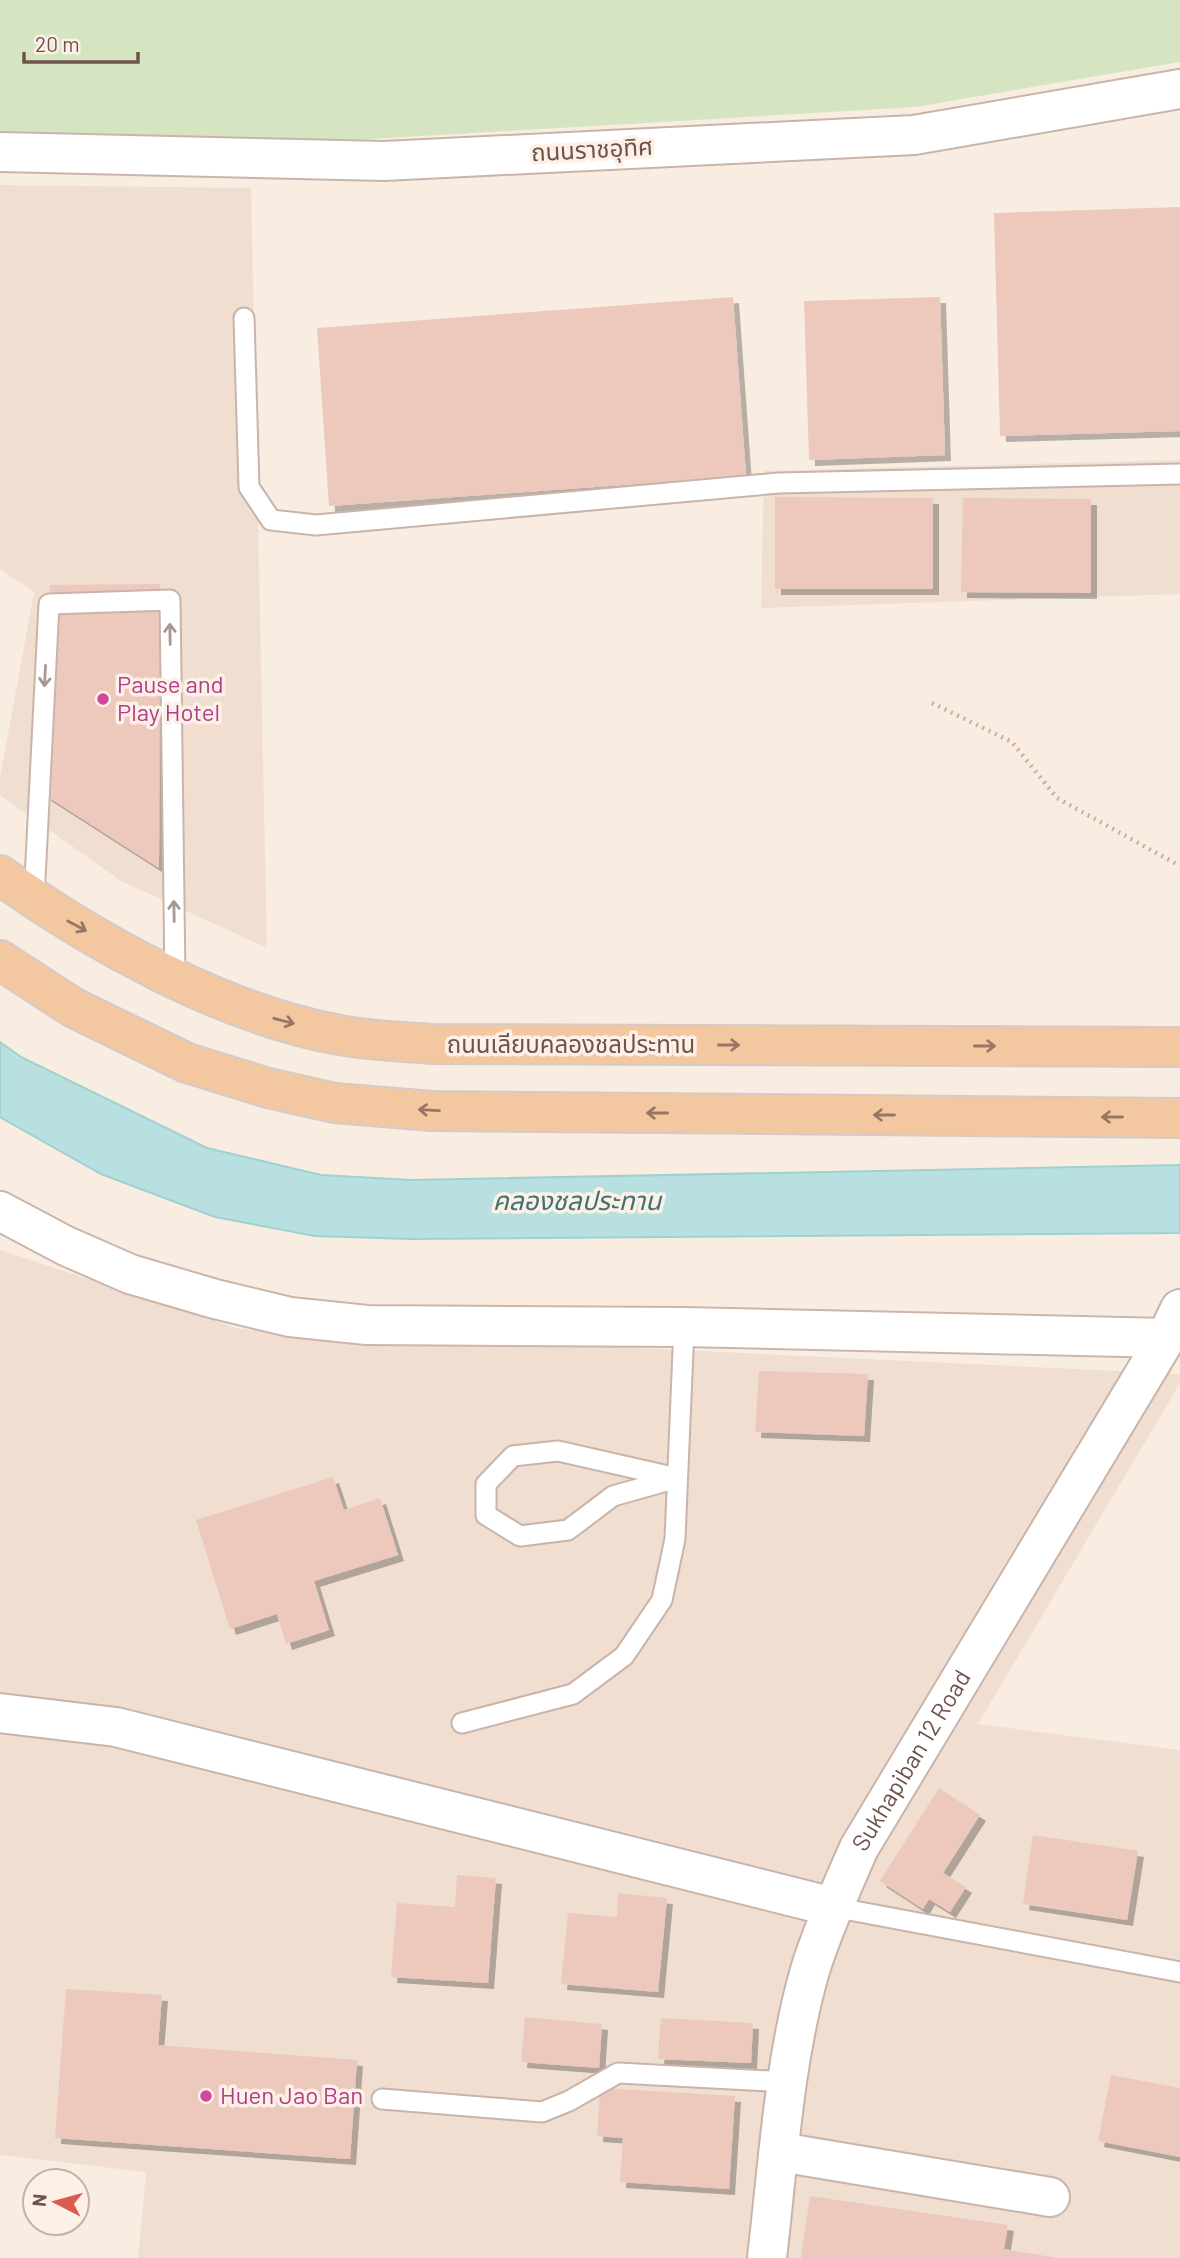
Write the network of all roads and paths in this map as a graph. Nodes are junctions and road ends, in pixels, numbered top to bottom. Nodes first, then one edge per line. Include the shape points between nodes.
1 (1180, 89) edge
2 (0, 152) edge
3 (244, 318) dead end
4 (1180, 474) edge
5 (932, 703) dead end
6 (1180, 866) edge
7 (0, 875) edge
8 (34, 899) junction
9 (0, 960) edge
10 (175, 979) junction
11 (1179, 1047) edge
12 (1177, 1117) edge
13 (0, 1211) edge
14 (1173, 1323) edge
15 (684, 1327) junction
16 (677, 1478) junction
17 (0, 1713) edge
18 (463, 1723) dead end
19 (833, 1907) junction
20 (1180, 1972) edge
21 (788, 2082) junction
22 (382, 2099) dead end
23 (780, 2152) junction
24 (1050, 2197) dead end
25 (767, 2258) edge

1 - 2 street, ถนนราชอุทิศ via 914,135 384,161
3 - 4 lane via 249,487 271,520 316,525 779,483
5 - 6 path via 1012,742 1057,798
7 - 8 main road, ถนนเลียบคลองชลประทาน
8 -> 10 main road, ถนนเลียบคลองชลประทาน
10 -> 8 lane via 170,600 49,604
12 -> 9 main road via 432,1111 335,1102 268,1088 187,1063 74,1008
10 -> 11 main road, ถนนเลียบคลองชลประทาน via 264,1015 339,1035 430,1044
13 - 15 street via 66,1247 130,1274 290,1317 367,1325
14 - 15 street
14 - 19 street, Sukhapiban 12 Road via 859,1848
15 - 16 lane
16 - 16 lane via 613,1496 568,1530 520,1536 486,1515 486,1484 513,1456 558,1451
16 - 18 lane via 675,1539 662,1600 624,1656 573,1694
17 - 19 street via 116,1727
19 - 20 lane
19 - 21 street, Sukhapiban 12 Road via 811,1967
21 - 22 lane via 618,2073 542,2112
21 - 23 street, Sukhapiban 12 Road
23 - 24 street
23 - 25 street, Sukhapiban 12 Road

